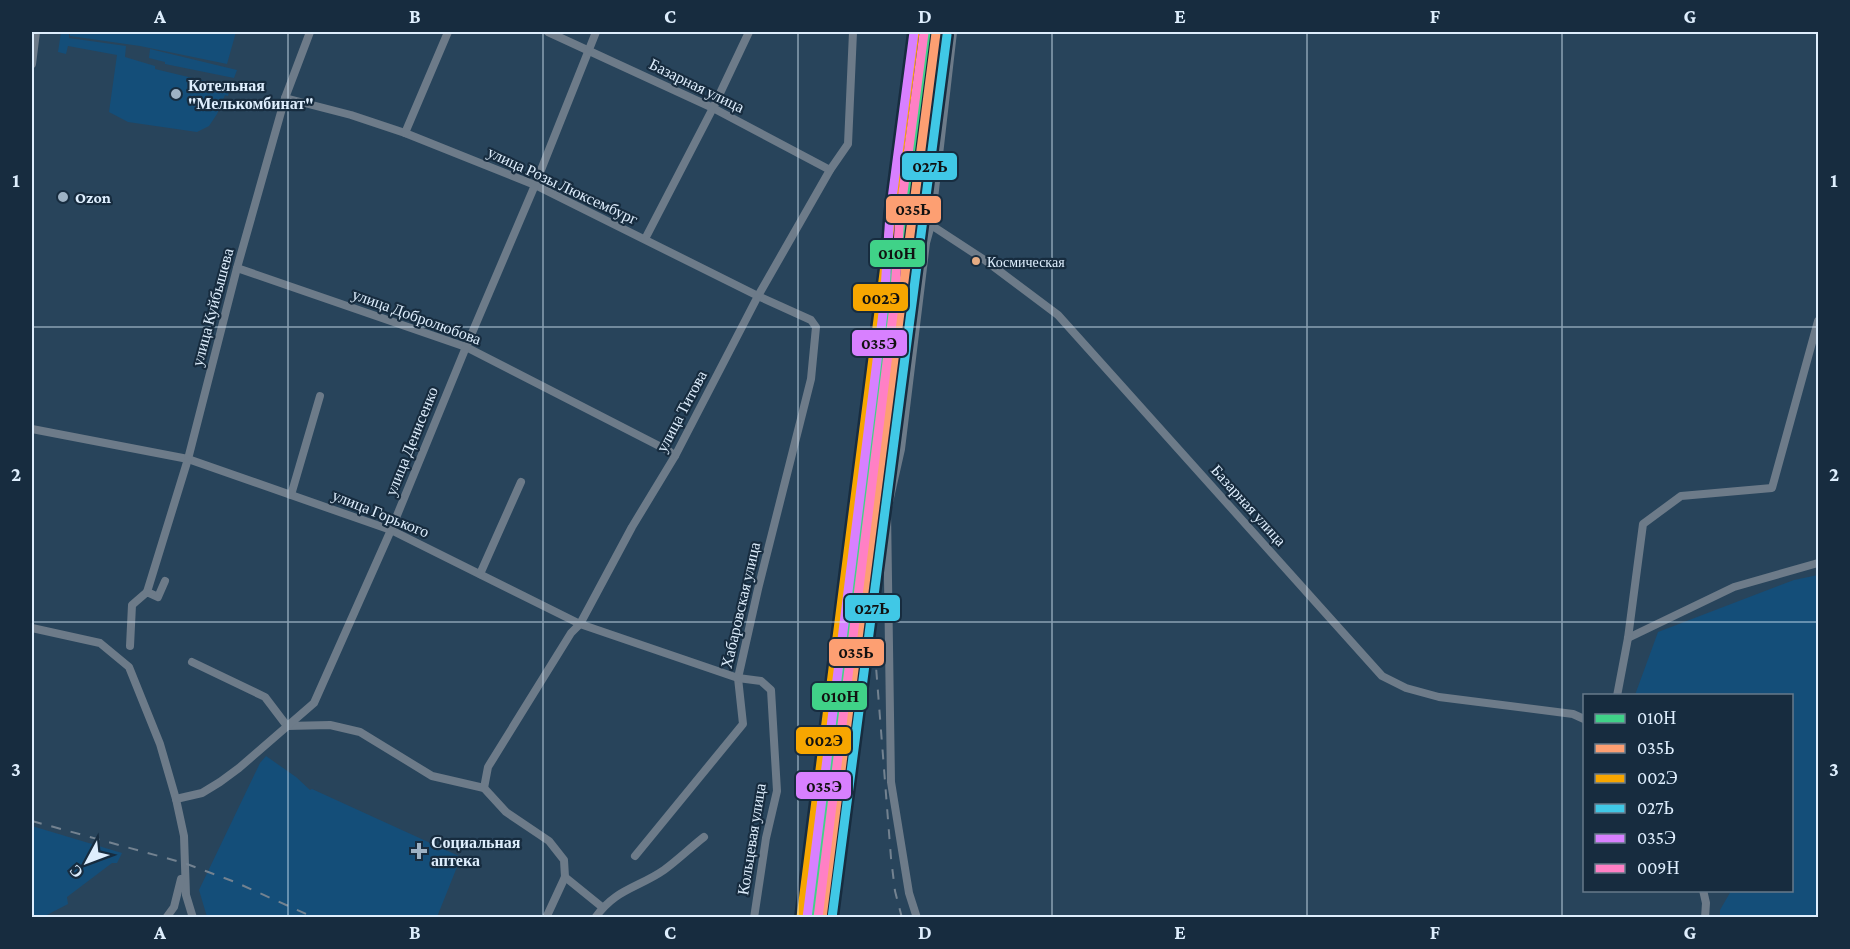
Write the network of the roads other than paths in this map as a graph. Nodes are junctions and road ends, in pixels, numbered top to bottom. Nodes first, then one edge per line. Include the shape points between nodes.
1 (36, 32) edge
2 (310, 32) edge
3 (448, 32) edge
4 (548, 32) edge
5 (596, 32) edge
6 (749, 32) edge
7 (853, 32) edge
8 (952, 32) edge
9 (588, 50) junction
10 (32, 64) edge
11 (285, 98) junction
12 (713, 108) junction
13 (405, 133) junction
14 (830, 170) junction
15 (535, 185) junction
16 (931, 225) junction
17 (645, 239) junction
18 (237, 268) junction
19 (758, 296) junction
20 (1818, 321) edge
21 (816, 327) joint
22 (466, 347) junction
23 (320, 396) dead end
24 (32, 429) edge
25 (675, 456) junction
26 (189, 459) junction
27 (521, 482) dead end
28 (291, 495) junction
29 (391, 530) junction
30 (1818, 563) edge
31 (480, 574) junction
32 (165, 581) dead end
33 (147, 592) junction
34 (580, 624) junction
35 (32, 628) edge
36 (1628, 638) junction
37 (130, 646) dead end
38 (192, 662) dead end
39 (738, 678) junction
40 (1617, 694) edge
41 (1583, 719) edge
42 (287, 726) junction
43 (484, 788) junction
44 (176, 799) junction
45 (705, 837) dead end
46 (635, 856) dead end
47 (184, 863) junction
48 (565, 877) junction
49 (1703, 892) edge
50 (602, 907) junction
51 (166, 918) edge
52 (193, 918) edge
53 (546, 918) edge
54 (594, 918) edge
55 (753, 918) edge
56 (917, 918) edge
57 (1705, 918) edge

1 - 10 street
2 - 11 street, улица Куйбышева
3 - 13 street
4 - 9 street, Базарная улица
5 - 9 street, улица Денисенко
6 - 12 street
7 - 14 street, улица Титова via 848,144
8 - 16 street
9 - 12 street, Базарная улица
9 - 15 street, улица Денисенко
11 - 13 street, улица Розы Люксембург
11 - 18 street, улица Куйбышева
12 - 14 street, Базарная улица
12 - 17 street
13 - 15 street, улица Розы Люксембург
14 - 19 street, улица Титова
15 - 17 street, улица Розы Люксембург
15 - 22 street, улица Денисенко
16 - 41 street, Базарная улица via 1058,315 1382,676 1439,698 1573,714
16 - 56 street via 901,449 887,511 891,782 909,893
17 - 19 street, улица Розы Люксембург
18 - 22 street, улица Добролюбова
18 - 26 street, улица Куйбышева
19 - 21 street, улица Розы Люксембург via 811,320
19 - 25 street, улица Титова
20 - 36 street via 1772,488 1682,496 1643,524
21 - 39 street, Хабаровская улица via 812,379
22 - 25 street, улица Добролюбова
22 - 29 street, улица Денисенко
23 - 28 street
24 - 26 street, улица Горького
25 - 34 street, улица Титова
26 - 28 street, улица Горького
26 - 33 street, улица Куйбышева
27 - 31 street
28 - 29 street, улица Горького
29 - 31 street, улица Горького
29 - 42 street, улица Денисенко via 314,703
30 - 36 street via 1734,587
31 - 34 street, улица Горького
32 - 33 street, улица Куйбышева via 158,597
33 - 37 street, улица Куйбышева via 132,605
34 - 39 street, улица Горького
34 - 43 street, улица Титова via 488,767
35 - 44 street via 100,643 129,667 160,744
36 - 40 street
38 - 42 street via 265,697
39 - 46 street, Хабаровская улица via 743,724
39 - 55 street, Кольцевая улица via 760,681 771,690 777,790
42 - 43 street via 330,725 360,732 432,776
42 - 44 street, улица Денисенко via 220,782 202,793
43 - 48 street via 507,812 549,841 564,860
44 - 47 street via 184,836
45 - 50 street via 663,870 623,890
47 - 51 street via 174,907
47 - 52 street via 186,896
48 - 50 street
48 - 53 street
49 - 57 street
50 - 54 street

